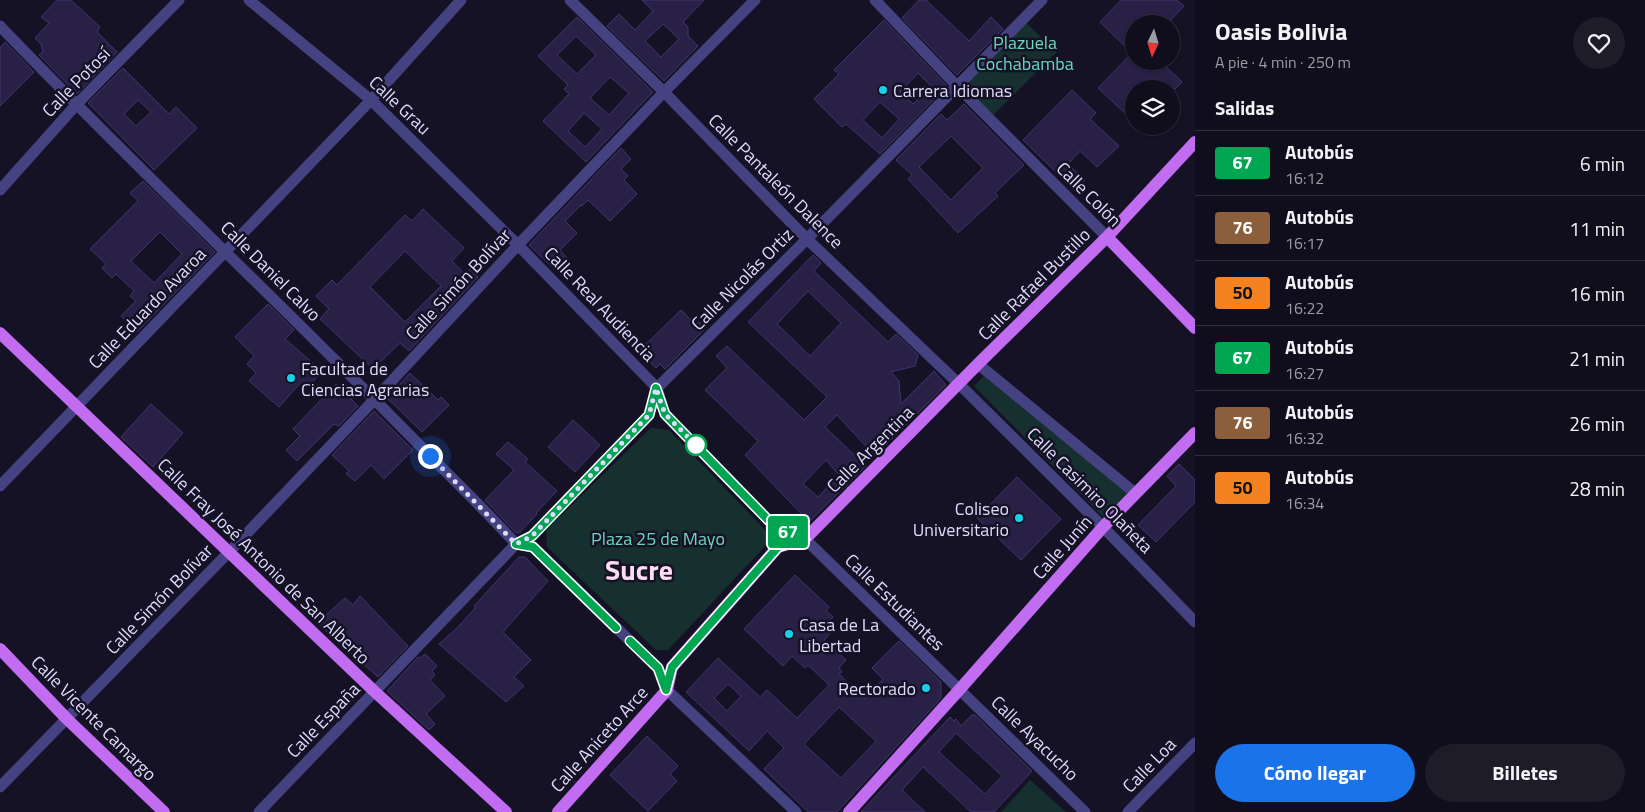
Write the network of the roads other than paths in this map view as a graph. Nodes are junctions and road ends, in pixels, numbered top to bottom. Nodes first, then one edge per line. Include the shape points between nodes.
1 (179, 0) edge
2 (249, 0) edge
3 (461, 0) edge
4 (570, 0) edge
5 (755, 0) edge
6 (875, 0) edge
7 (1042, 0) edge
8 (0, 26) edge
9 (958, 86) junction
10 (664, 92) junction
11 (371, 100) junction
12 (76, 106) junction
13 (1195, 142) edge
14 (0, 190) edge
15 (1107, 237) junction
16 (807, 240) junction
17 (518, 245) junction
18 (226, 251) junction
19 (1195, 328) edge
20 (0, 333) edge
21 (978, 364) junction
22 (959, 384) junction
23 (656, 388) junction
24 (375, 399) junction
25 (76, 406) junction
26 (1195, 433) edge
27 (0, 486) edge
28 (1135, 493) junction
29 (1103, 527) junction
30 (805, 539) junction
31 (516, 544) junction
32 (229, 552) junction
33 (1195, 622) edge
34 (0, 649) edge
35 (666, 690) junction
36 (960, 690) junction
37 (374, 691) junction
38 (67, 720) junction
39 (1195, 743) edge
40 (0, 787) edge
41 (164, 812) edge
42 (259, 812) edge
43 (506, 812) edge
44 (558, 812) edge
45 (796, 812) edge
46 (848, 812) edge
47 (1085, 812) edge
48 (1128, 812) edge

1 - 12 street, Calle Potosí
2 - 11 street, Calle Grau
3 - 11 street, Calle Eduardo Avaroa
4 - 10 street, Calle Pantaleón Dalence
5 - 10 street, Calle Simón Bolívar
6 - 9 street, Calle Colón
7 - 9 street, Calle Nicolás Ortiz
8 - 12 street, Calle Daniel Calvo
9 - 15 street, Calle Colón
9 - 16 street, Calle Nicolás Ortiz
10 - 16 street, Calle Pantaleón Dalence
10 - 17 street, Calle Simón Bolívar
11 - 17 street, Calle Grau
11 - 18 street, Calle Eduardo Avaroa
12 - 14 street, Calle Potosí
12 - 18 street, Calle Daniel Calvo
13 - 15 main road, Calle Rafael Bustillo
15 - 19 main road, Calle Colón
15 - 21 main road, Calle Rafael Bustillo
16 - 22 street, Calle Pantaleón Dalence
16 - 23 street, Calle Nicolás Ortiz
17 - 23 street, Calle Real Audiencia
17 - 24 street, Calle Simón Bolívar
18 - 24 street, Calle Daniel Calvo
18 - 25 street, Calle Eduardo Avaroa
20 - 25 main road, Calle Fray José Antonio de San Alberto
21 - 22 main road, Calle Rafael Bustillo
21 - 28 street, Calle Casimiro Olañeta
22 - 29 street, Calle Casimiro Olañeta
22 - 30 main road, Calle Argentina
23 - 30 street via 665,414 775,527
23 - 31 street via 649,415 532,536
24 - 31 street, Calle Daniel Calvo
24 - 32 street, Calle Simón Bolívar
25 - 27 street, Calle Eduardo Avaroa
25 - 32 main road, Calle Fray José Antonio de San Alberto
26 - 28 main road, Calle Junín
28 - 29 main road, Calle Junín
29 - 33 street, Calle Casimiro Olañeta
29 - 36 main road, Calle Junín
30 - 35 main road via 778,547 672,667
30 - 36 street, Calle Estudiantes
31 - 35 street via 533,547 658,668
31 - 37 street, Calle España
32 - 37 main road, Calle Fray José Antonio de San Alberto
32 - 38 street, Calle Simón Bolívar
34 - 38 main road, Calle Vicente Camargo
35 - 44 main road, Calle Aniceto Arce
35 - 45 street
36 - 46 main road, Calle Junín
36 - 47 street, Calle Ayacucho
37 - 42 street, Calle España
37 - 43 main road, Calle Fray José Antonio de San Alberto
38 - 40 street, Calle Simón Bolívar
38 - 41 main road, Calle Vicente Camargo
39 - 48 street, Calle Loa

